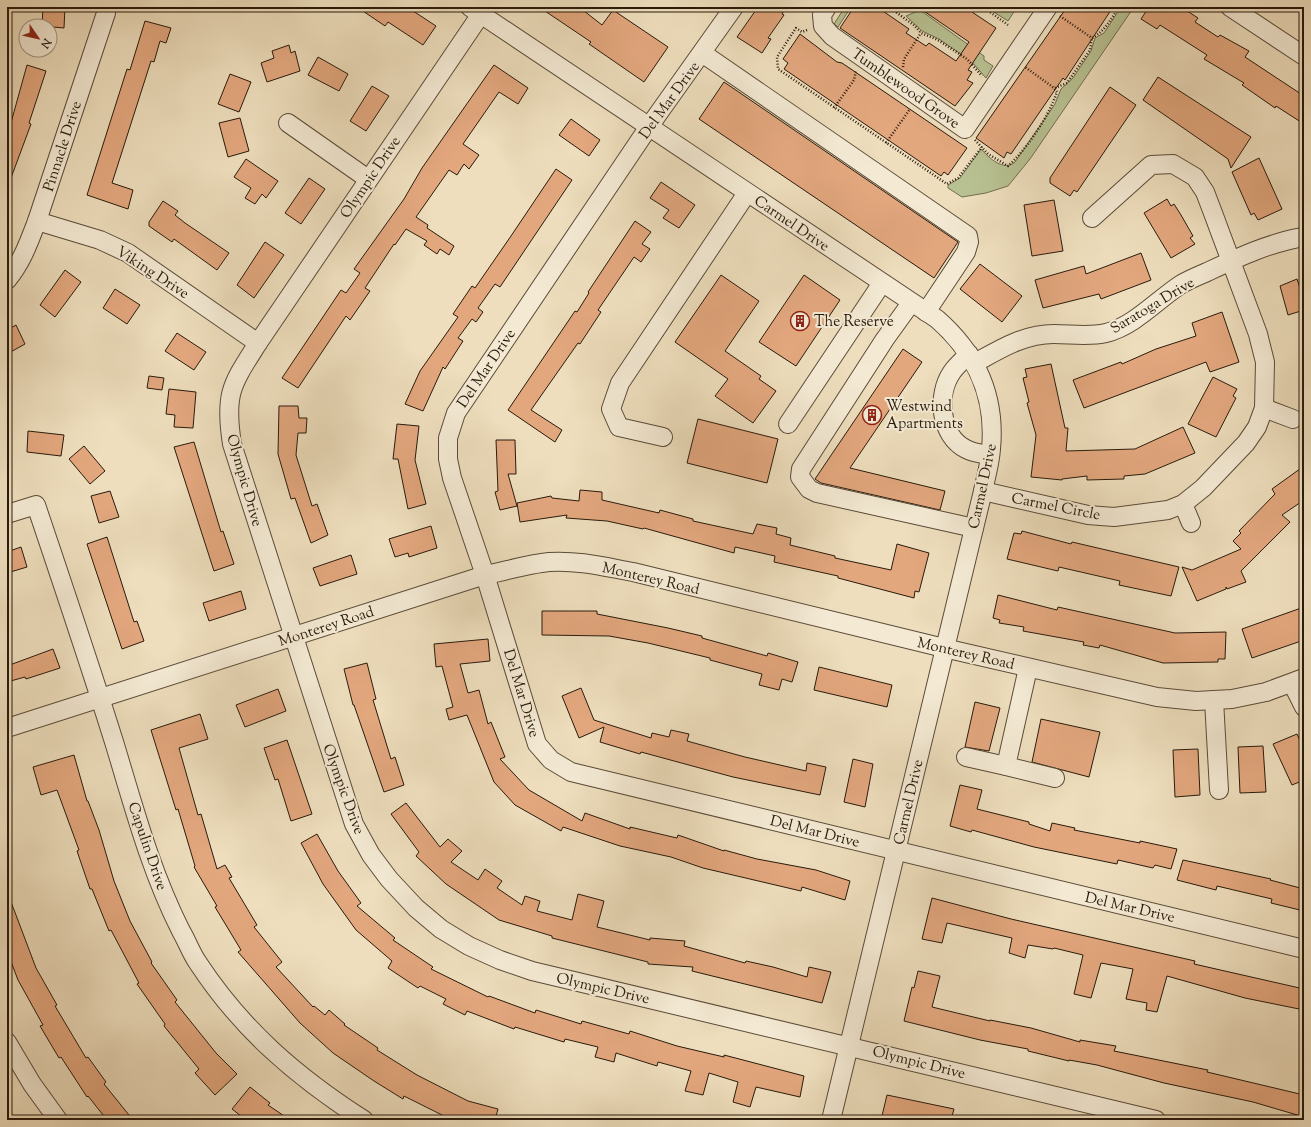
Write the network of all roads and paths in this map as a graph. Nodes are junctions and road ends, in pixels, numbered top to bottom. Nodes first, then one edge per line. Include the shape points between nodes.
1 (106, 7) edge
2 (734, 7) edge
3 (889, 7) edge
4 (983, 7) edge
5 (1048, 7) edge
6 (1119, 7) edge
7 (1232, 8) edge
8 (475, 11) edge
9 (825, 15) edge
10 (1008, 25) dead end
11 (921, 33) junction
12 (1092, 38) junction
13 (702, 53) junction
14 (1304, 56) edge
15 (864, 58) junction
16 (1013, 59) junction
17 (897, 81) junction
18 (986, 81) dead end
19 (1054, 88) junction
20 (918, 96) junction
21 (834, 108) junction
22 (288, 123) dead end
23 (648, 128) junction
24 (965, 129) junction
25 (886, 143) junction
26 (982, 147) junction
27 (368, 179) junction
28 (747, 193) junction
29 (1092, 218) dead end
30 (37, 221) junction
31 (1304, 237) edge
32 (1231, 261) junction
33 (7, 280) edge
34 (882, 283) junction
35 (911, 302) junction
36 (926, 312) junction
37 (258, 343) junction
38 (972, 359) junction
39 (1264, 408) junction
40 (1293, 418) dead end
41 (788, 424) dead end
42 (663, 437) dead end
43 (990, 455) junction
44 (983, 491) junction
45 (1183, 504) junction
46 (7, 514) edge
47 (1191, 523) dead end
48 (974, 528) junction
49 (485, 575) junction
50 (293, 637) junction
51 (944, 648) junction
52 (1028, 668) junction
53 (1298, 681) edge
54 (100, 699) junction
55 (1214, 700) junction
56 (1304, 706) edge
57 (7, 728) edge
58 (966, 757) dead end
59 (1006, 766) junction
60 (1055, 778) dead end
61 (1219, 790) dead end
62 (896, 851) junction
63 (1304, 949) edge
64 (7, 1042) edge
65 (850, 1045) junction
66 (58, 1120) edge
67 (364, 1120) edge
68 (831, 1120) edge
69 (1156, 1120) edge

1 - 30 street, Pinnacle Drive
2 - 13 street, Del Mar Drive
3 - 11 path
4 - 10 path
5 - 12 path
5 - 16 street, Tumblewood Grove
6 - 12 path via 1105,29
7 - 14 street
8 - 23 street, Carmel Drive
8 - 27 street, Olympic Drive
9 - 15 street, Tumblewood Grove via 832,36
9 - 21 path via 802,32 796,28 777,57 777,64 778,68
11 - 17 path via 904,59
11 - 18 path via 938,40 967,59
12 - 19 path via 1090,50 1067,83
13 - 23 street, Del Mar Drive
13 - 36 street via 968,236 966,252
15 - 17 street, Tumblewood Grove
15 - 21 path via 854,80
16 - 19 path
16 - 24 street, Tumblewood Grove
17 - 20 street, Tumblewood Grove
19 - 26 path via 1057,92 1053,104 1017,158 1008,166 988,154
20 - 24 street, Tumblewood Grove
20 - 25 path
21 - 25 path
22 - 27 street
23 - 28 street, Carmel Drive
23 - 49 street, Del Mar Drive via 456,413 448,438 448,459
24 - 26 path
25 - 26 path via 947,184 958,178
27 - 37 street, Olympic Drive
28 - 34 street, Carmel Drive
28 - 42 street via 620,383 611,409 619,427
29 - 32 street, Carmel Circle via 1151,165 1173,164 1191,173 1205,192
30 - 33 street, Pinnacle Drive via 26,250
30 - 37 street, Viking Drive via 100,240 128,253
31 - 32 street, Saratoga Drive via 1290,239
32 - 38 street, Saratoga Drive via 1181,284 1127,324 1106,333 1086,336 1053,334 1025,338
32 - 39 street, Carmel Circle via 1258,334 1265,362
34 - 35 street, Carmel Drive
34 - 41 street
35 - 36 street, Carmel Drive
35 - 48 street via 801,469 800,477 809,489 817,493
36 - 38 street, Carmel Drive via 953,333
37 - 50 street, Olympic Drive via 235,379 228,401 229,422 232,444
38 - 43 street, Carmel Drive via 988,393 992,422
38 - 43 street, Saratoga Drive via 951,373 945,386 943,416 950,437 966,449
39 - 40 street
39 - 45 street, Carmel Circle via 1257,427 1246,443 1203,488
43 - 44 street, Carmel Drive
44 - 45 street, Carmel Circle via 1088,515 1114,517 1168,510
44 - 48 street, Carmel Drive
45 - 47 street
46 - 54 street, Capulin Drive via 36,505
48 - 51 street, Carmel Drive
49 - 50 street, Monterey Road
49 - 51 street, Monterey Road via 549,562 596,565
49 - 62 street, Del Mar Drive via 537,744 551,760 571,772
50 - 54 street, Monterey Road
50 - 65 street, Olympic Drive via 354,824 371,855 389,879 416,908 441,929 468,946 532,971
51 - 52 street, Monterey Road
51 - 62 street, Carmel Drive
52 - 55 street, Monterey Road via 1157,698
52 - 59 street
53 - 55 street, Monterey Road via 1266,692
53 - 56 street
54 - 57 street, Monterey Road
54 - 67 street, Capulin Drive via 150,859 197,962 230,1006 261,1041 302,1078
55 - 61 street
58 - 59 street
59 - 60 street
62 - 63 street, Del Mar Drive
62 - 65 street, Carmel Drive
64 - 66 street via 32,1084
65 - 68 street, Carmel Drive
65 - 69 street, Olympic Drive

